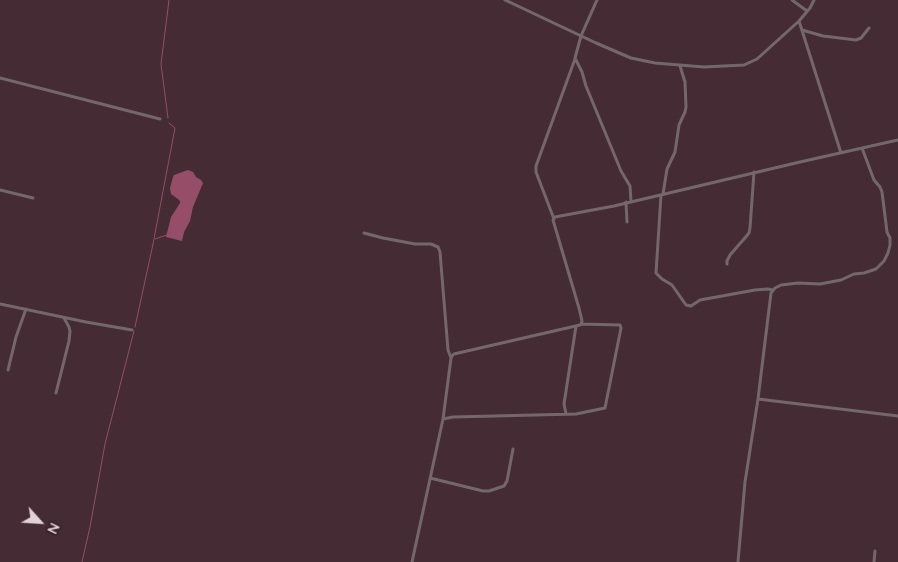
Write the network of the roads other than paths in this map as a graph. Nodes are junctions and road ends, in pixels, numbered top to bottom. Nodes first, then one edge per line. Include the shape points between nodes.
1 (505, 0) edge
2 (597, 0) edge
3 (792, 0) edge
4 (814, 0) edge
5 (807, 11) junction
6 (799, 21) junction
7 (869, 28) dead end
8 (802, 30) junction
9 (581, 36) junction
10 (575, 58) junction
11 (680, 66) junction
12 (0, 78) edge
13 (160, 119) dead end
14 (898, 140) edge
15 (862, 148) junction
16 (841, 153) junction
17 (754, 172) junction
18 (0, 190) edge
19 (662, 194) junction
20 (33, 198) dead end
21 (632, 201) junction
22 (626, 202) junction
23 (554, 219) junction
24 (627, 222) dead end
25 (364, 233) dead end
26 (726, 264) dead end
27 (773, 290) junction
28 (0, 304) edge
29 (26, 309) junction
30 (64, 317) junction
31 (581, 324) junction
32 (576, 326) junction
33 (132, 330) dead end
34 (451, 358) junction
35 (8, 370) dead end
36 (56, 393) dead end
37 (758, 399) junction
38 (566, 414) junction
39 (898, 416) edge
40 (443, 419) junction
41 (512, 450) dead end
42 (430, 478) junction
43 (874, 551) dead end
44 (412, 562) edge
45 (738, 562) edge
46 (874, 562) edge

1 - 9 street
2 - 9 street
3 - 5 street
4 - 5 street
5 - 6 street
6 - 8 street
6 - 11 street via 752,62 728,66
7 - 8 street via 856,40
8 - 16 street
9 - 10 street
9 - 11 street via 631,58
10 - 21 street via 630,186
10 - 23 street via 536,166
11 - 19 street via 685,82 686,107
12 - 13 street
14 - 15 street
15 - 16 street
15 - 27 street via 882,192 890,238 886,257 876,269 841,280 781,285
16 - 17 street
17 - 19 street
17 - 26 street via 749,233
18 - 20 street
19 - 21 street
19 - 27 street via 656,273 672,285 686,304 690,306 700,300 755,290
21 - 22 street
22 - 23 street
22 - 24 street
23 - 31 street
25 - 34 street via 438,247
27 - 37 street
28 - 29 street
29 - 30 street
29 - 35 street
30 - 33 street
30 - 36 street via 70,331 69,341
31 - 32 street
31 - 38 street via 620,325 620,334 605,408
32 - 34 street via 454,354
32 - 38 street via 564,404
34 - 40 street
37 - 39 street
37 - 45 street via 745,482
38 - 40 street
40 - 42 street
41 - 42 street via 504,486 483,491
42 - 44 street
43 - 46 street

